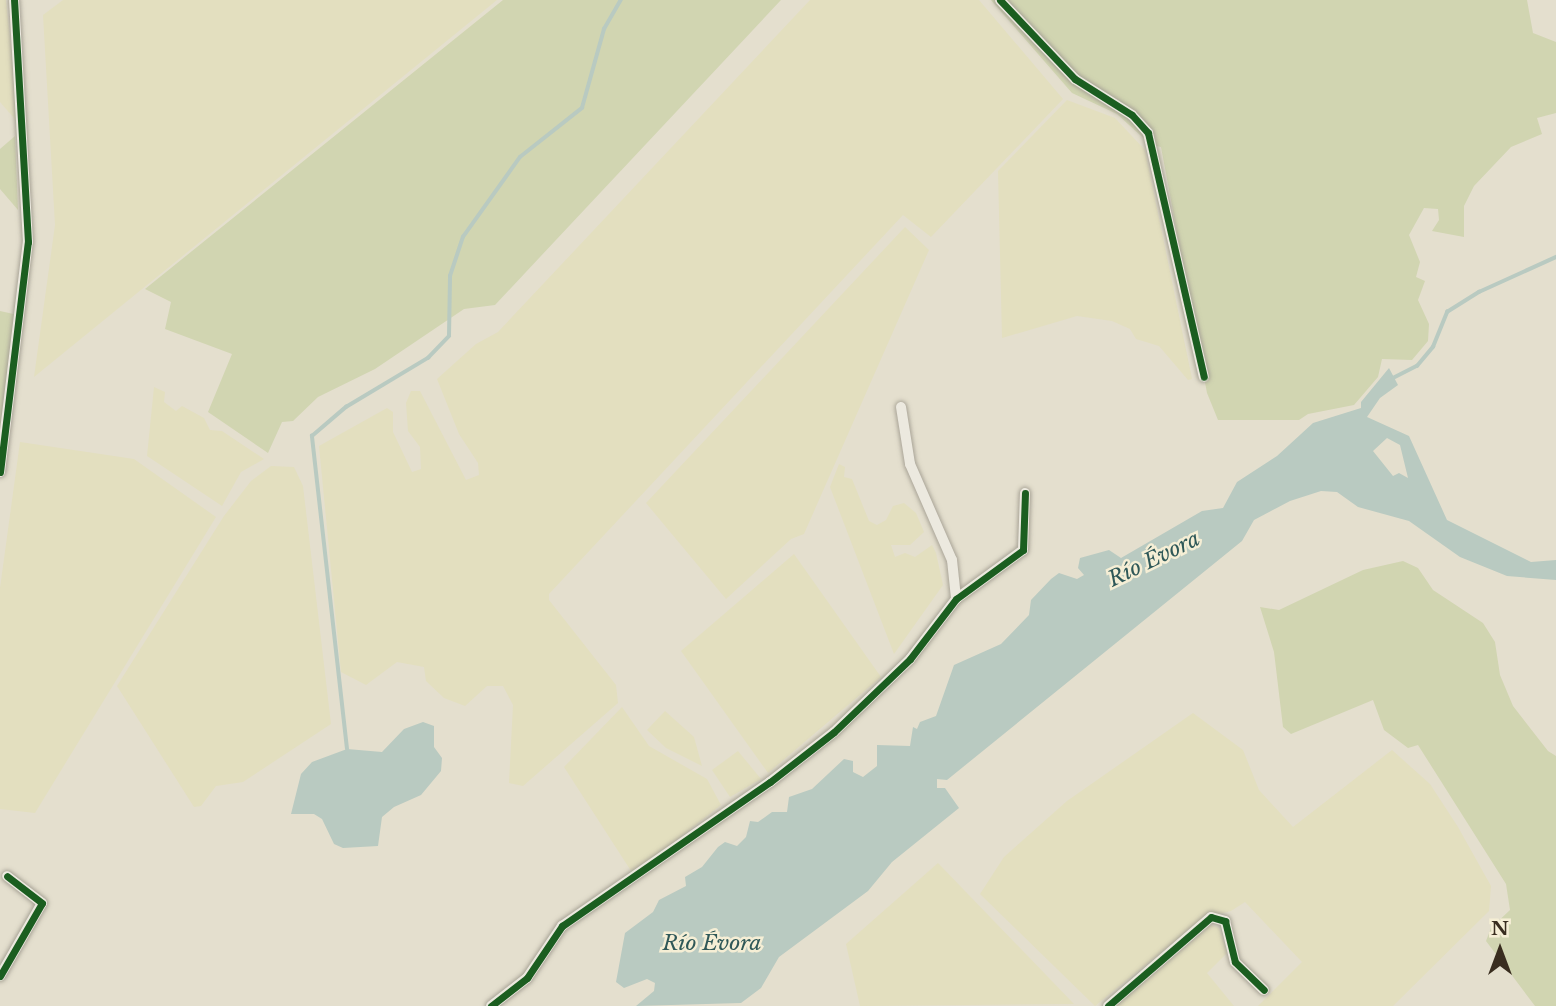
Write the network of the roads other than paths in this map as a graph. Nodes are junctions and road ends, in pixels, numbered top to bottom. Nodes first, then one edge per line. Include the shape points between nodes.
1 (15, 0) edge
2 (1000, 0) edge
3 (1205, 377) dead end
4 (901, 407) dead end
5 (0, 471) edge
6 (1025, 493) dead end
7 (956, 599) junction
8 (7, 876) dead end
9 (0, 976) edge
10 (1264, 990) dead end
11 (491, 1006) edge
12 (1108, 1006) edge

1 - 5 street via 28,242
2 - 3 street via 1075,79 1132,115 1148,133
4 - 7 street via 918,486 953,560
6 - 7 street via 1023,550
7 - 11 street via 910,659 834,732 562,926 527,978
8 - 9 street via 42,903
10 - 12 street via 1235,962 1225,921 1211,917

